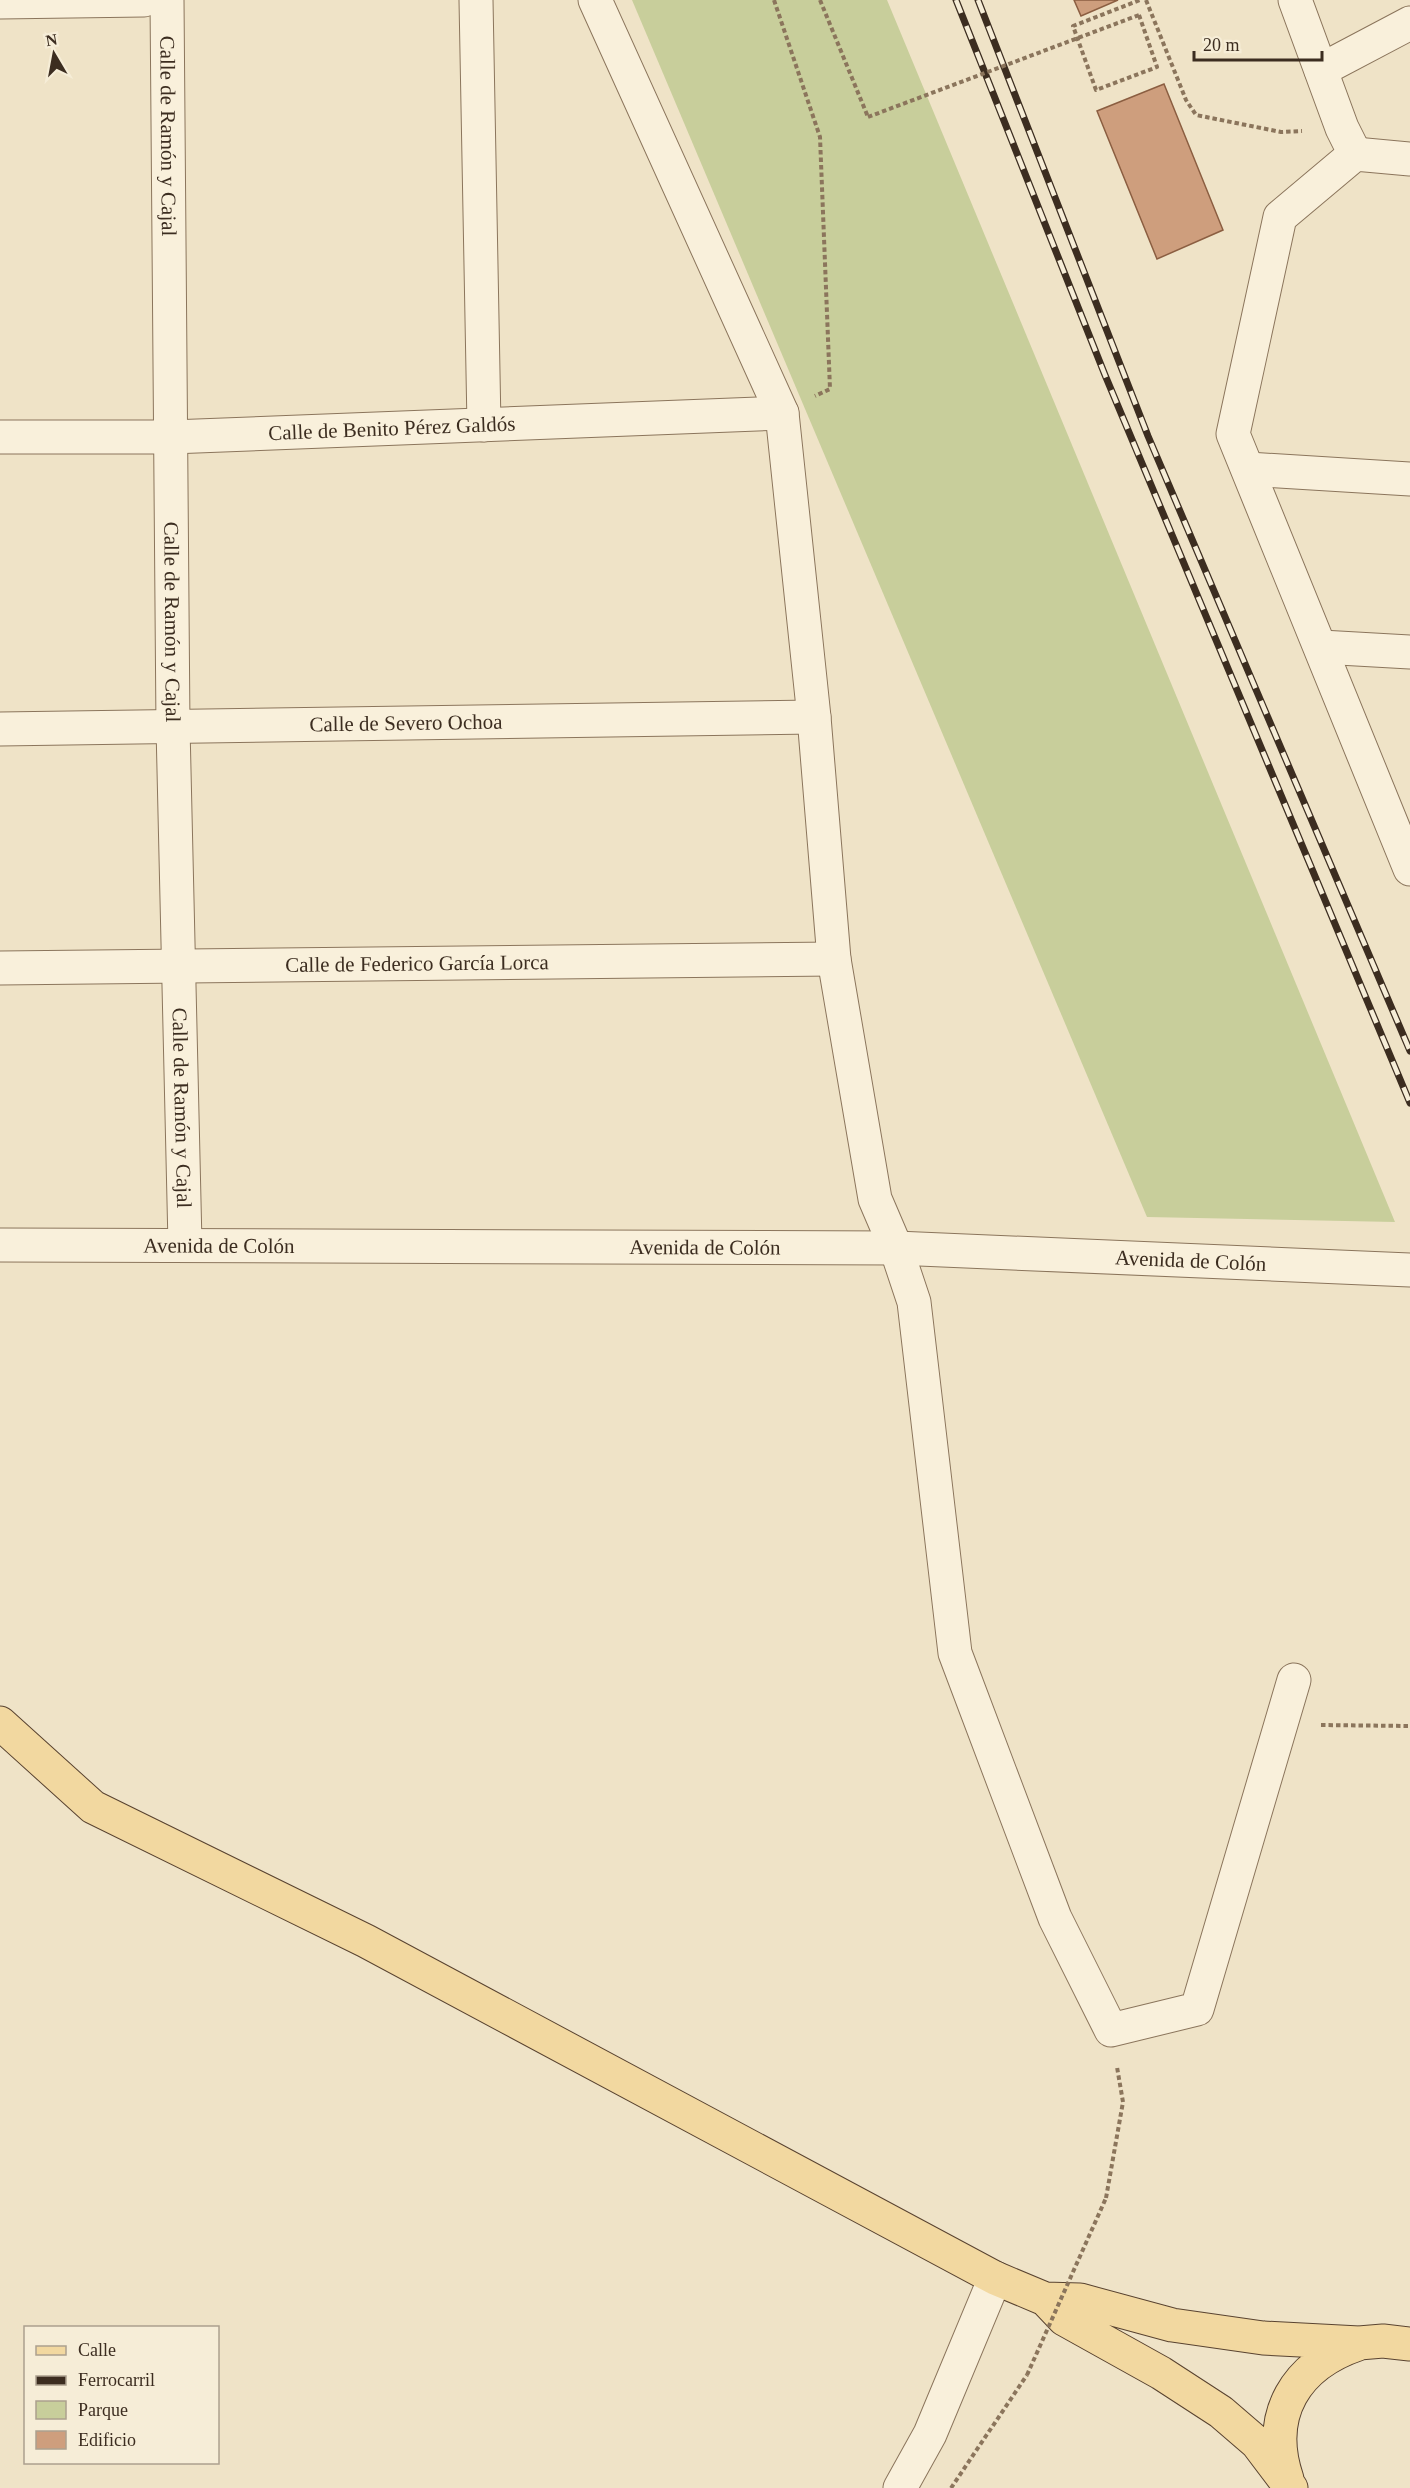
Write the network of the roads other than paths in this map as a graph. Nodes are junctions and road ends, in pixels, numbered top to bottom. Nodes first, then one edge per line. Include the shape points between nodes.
1 (144, 0) edge
2 (167, 0) edge
3 (476, 0) edge
4 (595, 0) edge
5 (1294, 0) edge
6 (0, 2) edge
7 (1410, 24) edge
8 (1321, 70) junction
9 (1348, 141) junction
10 (1410, 159) edge
11 (782, 413) junction
12 (484, 425) junction
13 (0, 437) edge
14 (171, 437) junction
15 (1248, 469) junction
16 (1410, 479) edge
17 (1321, 647) junction
18 (1410, 652) edge
19 (814, 717) junction
20 (173, 727) junction
21 (0, 729) edge
22 (1410, 869) edge
23 (834, 959) junction
24 (178, 966) junction
25 (0, 968) edge
26 (185, 1244) junction
27 (0, 1245) edge
28 (896, 1248) junction
29 (1410, 1270) edge
30 (1294, 1680) dead end
31 (0, 1723) edge
32 (995, 2278) junction
33 (1045, 2299) junction
34 (1359, 2343) junction
35 (1409, 2345) edge
36 (1290, 2487) edge
37 (900, 2488) edge

1 - 6 street
2 - 14 street, Calle de Ramón y Cajal
3 - 12 street
4 - 11 street
5 - 8 street
7 - 8 street
8 - 9 street
9 - 10 street
9 - 15 street via 1280,217 1233,434
11 - 12 street, Calle de Benito Pérez Galdós
11 - 19 street
12 - 14 street, Calle de Benito Pérez Galdós
13 - 14 street, Calle de Benito Pérez Galdós
14 - 20 street, Calle de Ramón y Cajal
15 - 16 street
15 - 17 street
17 - 18 street
17 - 22 street
19 - 20 street, Calle de Severo Ochoa
19 - 23 street
20 - 21 street, Calle de Severo Ochoa
20 - 24 street, Calle de Ramón y Cajal
23 - 24 street, Calle de Federico García Lorca
23 - 28 street via 875,1199
24 - 25 street, Calle de Federico García Lorca
24 - 26 street, Calle de Ramón y Cajal
26 - 27 street, Avenida de Colón
26 - 28 street, Avenida de Colón
28 - 29 street, Avenida de Colón
28 - 30 street via 914,1302 955,1653 1055,1918 1111,2030 1197,2010
31 - 32 main road via 93,1807 366,1941
32 - 33 main road
32 - 37 street via 930,2434
33 - 34 main road via 1080,2300 1172,2325 1263,2338
33 - 36 main road via 1064,2319 1221,2412 1257,2443
34 - 35 main road
34 - 36 main road via 1313,2366 1284,2409 1279,2435 1281,2461

